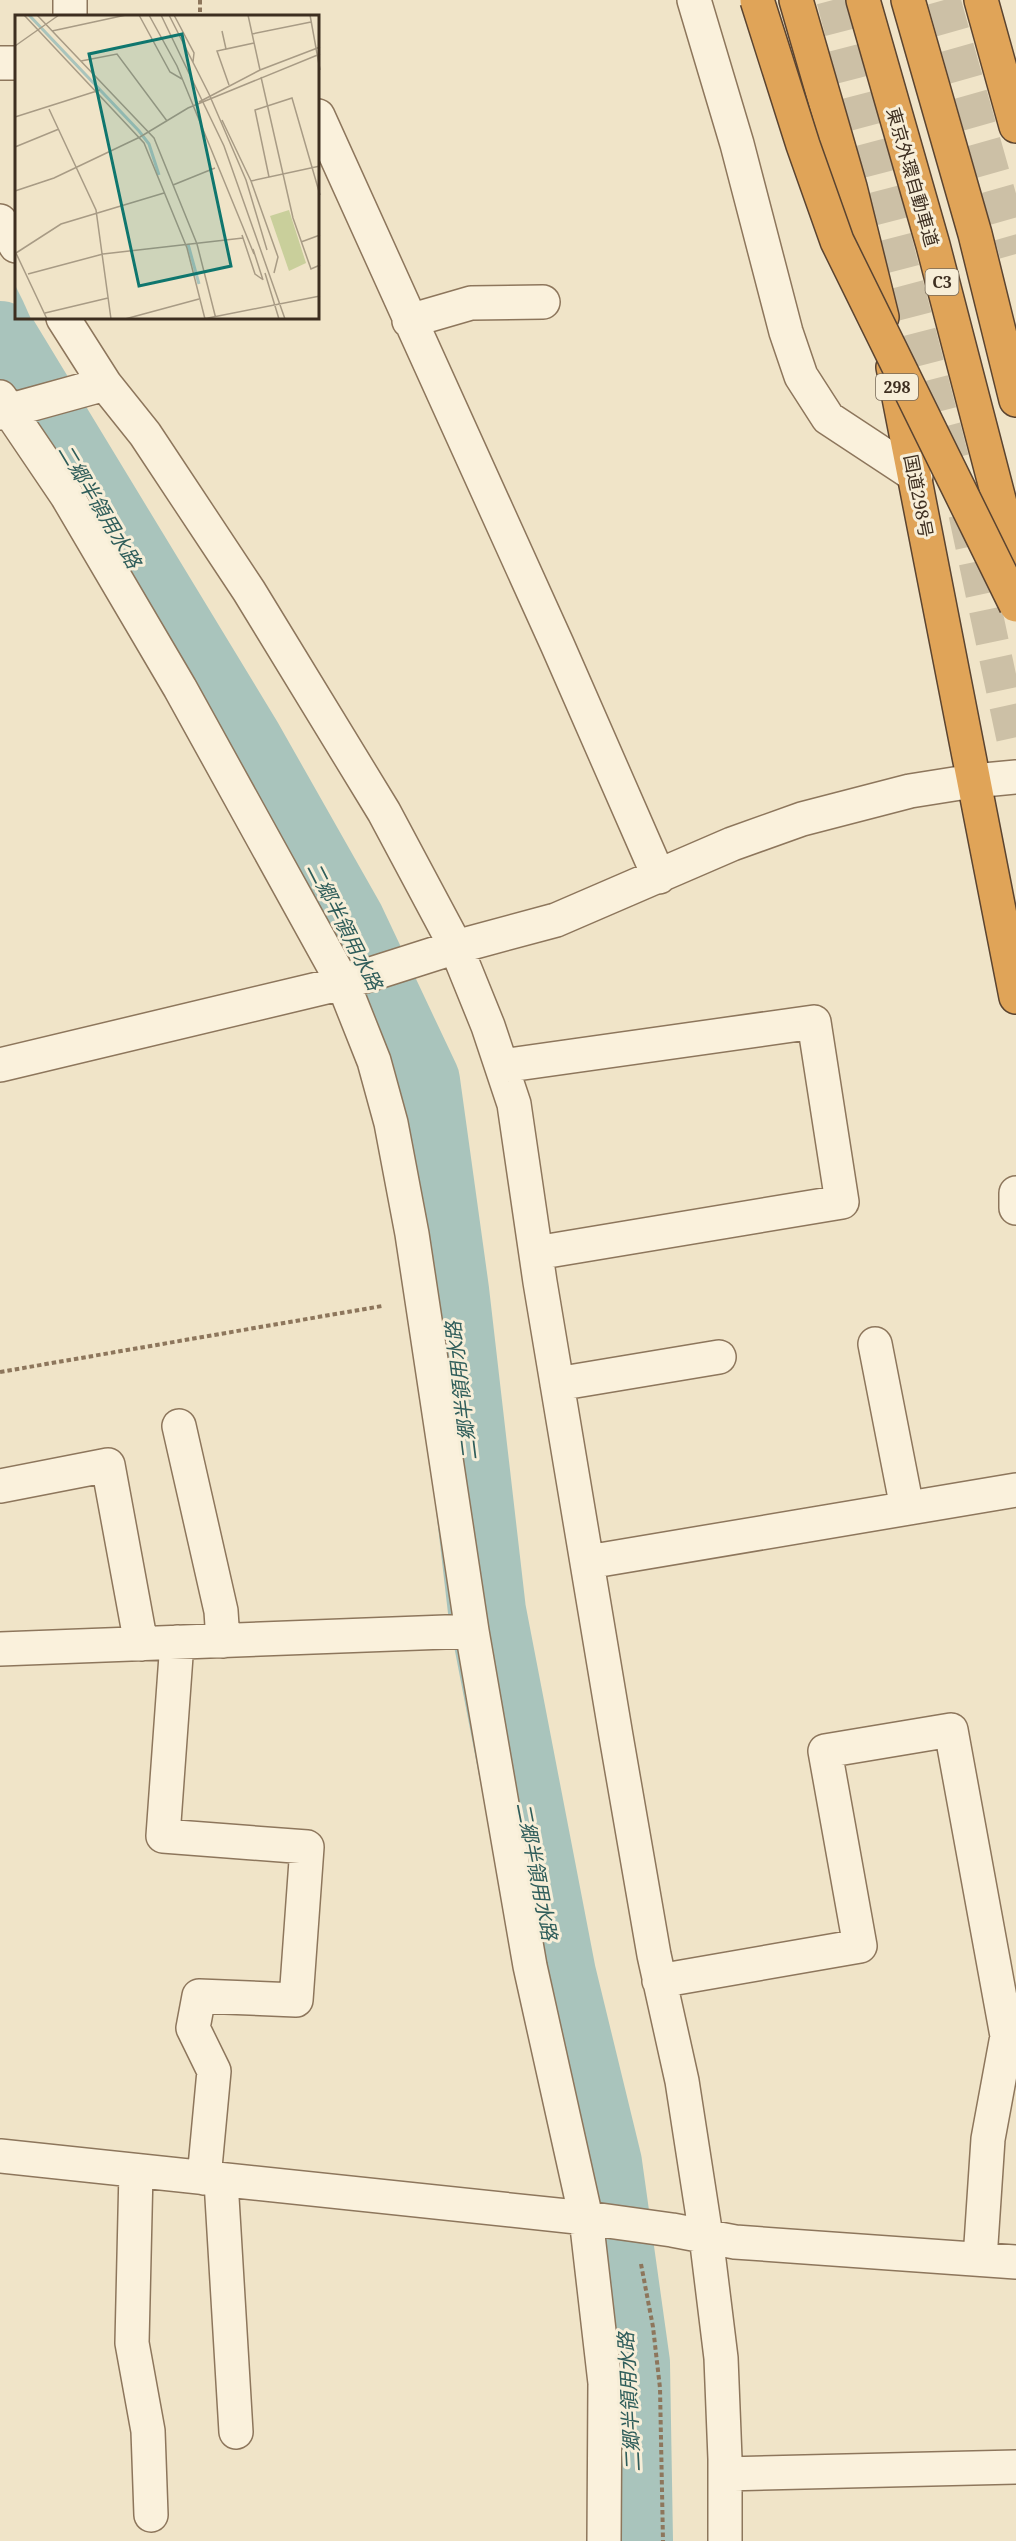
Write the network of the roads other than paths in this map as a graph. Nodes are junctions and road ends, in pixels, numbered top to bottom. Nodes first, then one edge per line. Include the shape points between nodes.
1 (694, 0) edge
2 (757, 0) edge
3 (796, 0) edge
4 (863, 0) edge
5 (908, 0) edge
6 (981, 0) edge
7 (320, 121) edge
8 (1016, 126) edge
9 (0, 221) edge
10 (15, 244) edge
11 (543, 302) dead end
12 (64, 320) edge
13 (409, 321) junction
14 (105, 384) junction
15 (1016, 400) edge
16 (3, 407) edge
17 (916, 476) junction
18 (1016, 565) edge
19 (1016, 605) edge
20 (1016, 760) edge
21 (1016, 777) edge
22 (973, 780) junction
23 (658, 877) junction
24 (456, 947) junction
25 (343, 983) junction
26 (1016, 997) edge
27 (0, 1065) edge
28 (502, 1066) junction
29 (1016, 1193) edge
30 (1016, 1208) edge
31 (536, 1253) junction
32 (876, 1344) dead end
33 (719, 1357) dead end
34 (557, 1384) junction
35 (179, 1426) dead end
36 (0, 1486) edge
37 (1016, 1490) edge
38 (908, 1508) junction
39 (588, 1562) junction
40 (472, 1631) junction
41 (223, 1641) junction
42 (177, 1642) junction
43 (141, 1644) junction
44 (0, 1648) edge
45 (659, 1981) junction
46 (0, 2156) edge
47 (136, 2170) junction
48 (213, 2180) junction
49 (585, 2218) junction
50 (706, 2236) junction
51 (980, 2259) junction
52 (1016, 2262) edge
53 (236, 2432) dead end
54 (1016, 2467) edge
55 (725, 2474) junction
56 (151, 2515) dead end
57 (604, 2541) edge
58 (725, 2541) edge

1 - 17 street via 801,376 828,418
2 - 19 highway, bridge via 837,241
3 - 17 highway, 国道298号 / 298 via 850,187
4 - 18 highway, 東京外環自動車道 / C3 via 933,245
5 - 15 highway, C3 via 975,234
6 - 8 highway
7 - 13 street
9 - 10 street
11 - 13 street via 471,303
12 - 14 street
13 - 23 street via 557,644
14 - 16 street
14 - 24 street via 145,435 249,591 384,812
16 - 25 street via 67,496 174,678
17 - 22 highway, 国道298号 / 298
20 - 22 street
21 - 22 street
22 - 23 street via 802,819
22 - 26 highway, 国道298号 / 298
23 - 24 street via 556,920
24 - 25 street
24 - 28 street
25 - 27 street
25 - 40 street via 374,1062 390,1123 422,1300
28 - 31 street via 514,1104
28 - 31 street via 814,1022 842,1202
29 - 30 street
31 - 34 street
32 - 38 street
33 - 34 street
34 - 39 street
35 - 41 street via 221,1611
36 - 43 street via 108,1465
37 - 38 street
38 - 39 street
39 - 45 street
40 - 41 street
40 - 49 street via 530,1966
41 - 42 street
42 - 43 street
42 - 48 street via 163,1836 307,1847 296,2000 199,1996 193,2028 214,2071
43 - 44 street
45 - 50 street via 682,2081
45 - 51 street via 860,1946 825,1751 951,1730 1007,2036 988,2139
46 - 47 street
47 - 48 street
47 - 56 street via 132,2343 148,2431
48 - 49 street
48 - 53 street
49 - 50 street
49 - 57 street via 605,2383
50 - 51 street via 735,2242
50 - 55 street via 721,2358
51 - 52 street
54 - 55 street
55 - 58 street

